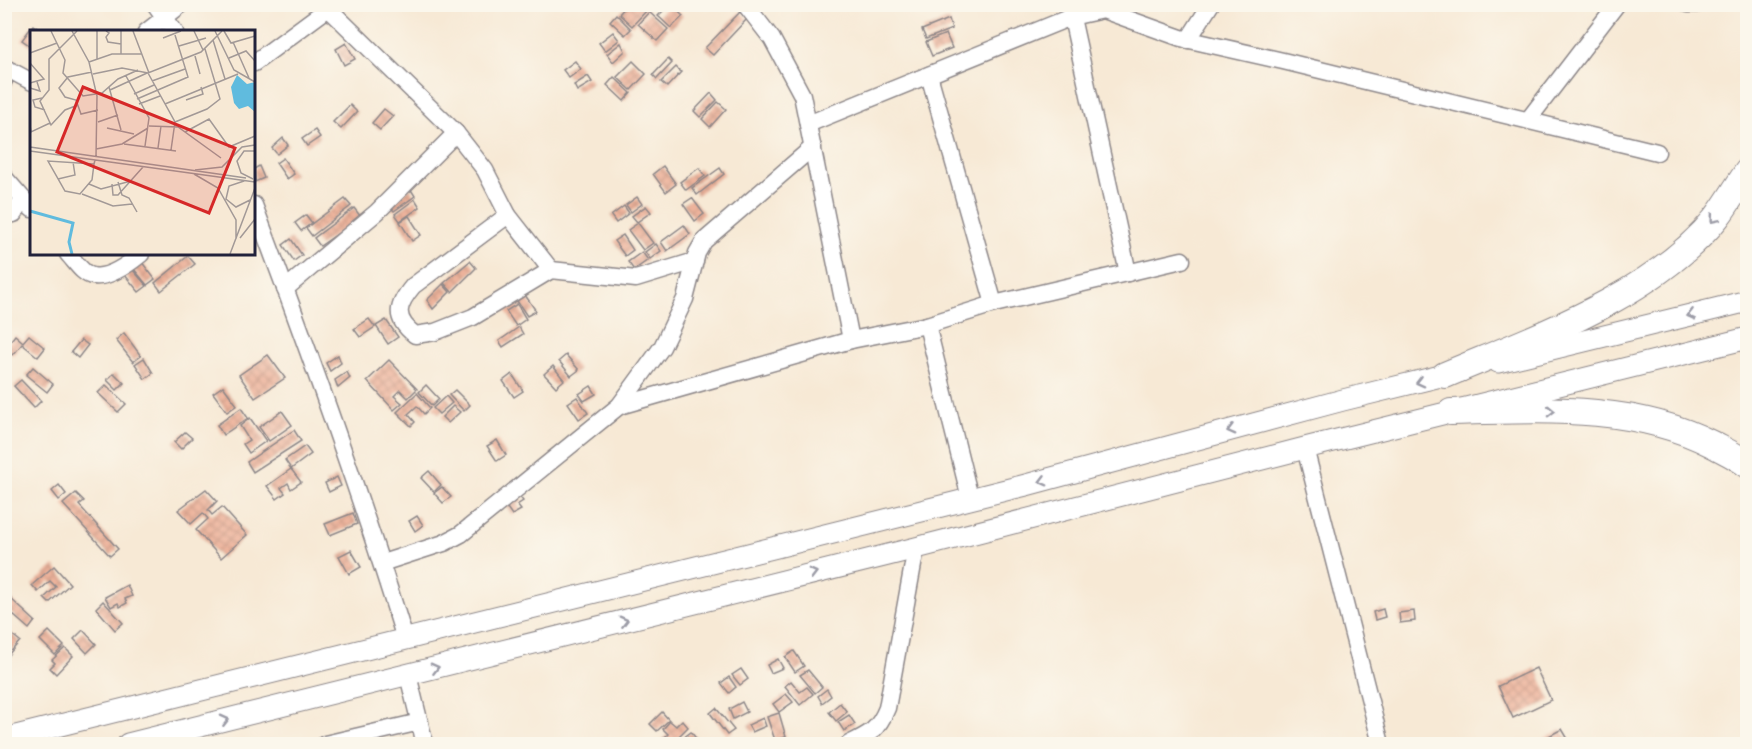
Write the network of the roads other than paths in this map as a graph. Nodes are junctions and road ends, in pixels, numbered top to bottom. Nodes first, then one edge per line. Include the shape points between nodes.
1 (183, 4) edge
2 (745, 4) edge
3 (1211, 4) edge
4 (1617, 4) edge
5 (1688, 4) edge
6 (1698, 4) edge
7 (326, 7) edge
8 (160, 11) edge
9 (1070, 11) edge
10 (147, 30) edge
11 (174, 30) edge
12 (1188, 40) junction
13 (255, 62) edge
14 (4, 67) edge
15 (929, 75) junction
16 (30, 81) edge
17 (1528, 120) junction
18 (808, 124) junction
19 (456, 133) junction
20 (813, 147) junction
21 (1657, 152) dead end
22 (1748, 171) edge
23 (4, 177) edge
24 (27, 204) edge
25 (255, 208) edge
26 (508, 215) junction
27 (4, 216) edge
28 (69, 255) edge
29 (139, 255) edge
30 (1182, 260) dead end
31 (695, 261) junction
32 (551, 270) junction
33 (1128, 273) junction
34 (285, 289) junction
35 (1748, 301) edge
36 (994, 304) junction
37 (927, 325) junction
38 (1748, 338) edge
39 (851, 340) junction
40 (1445, 375) junction
41 (619, 406) junction
42 (1451, 412) junction
43 (1305, 448) junction
44 (1748, 465) edge
45 (970, 498) junction
46 (916, 548) junction
47 (382, 563) junction
48 (405, 639) junction
49 (408, 675) junction
50 (420, 722) junction
51 (4, 739) edge
52 (868, 739) edge
53 (128, 744) edge
54 (325, 744) edge
55 (425, 744) edge
56 (849, 744) edge
57 (1381, 744) edge

1 - 8 street
2 - 18 street via 772,39 802,95
3 - 12 street
4 - 17 street
5 - 6 street
7 - 13 street
7 - 19 street
8 - 10 street
8 - 11 street
9 - 12 street via 1103,10
9 - 15 street
9 - 33 street
12 - 17 street
14 - 16 street
15 - 18 street
15 - 36 street
17 - 21 street
18 - 20 street
19 - 26 street via 485,170
19 - 34 street via 377,212
20 - 31 street via 704,241
20 - 39 street
22 -> 40 highway via 1716,217 1663,268 1604,304 1545,333
23 - 24 street
24 - 27 street
25 - 34 street
26 - 32 street
26 - 32 street via 413,286 401,300 399,313 406,328 415,335 435,332 473,317
28 - 29 street via 93,276 109,274
30 - 33 street
31 - 32 street via 636,279
31 - 41 street via 685,299 662,348
33 - 36 street
34 - 47 street
35 -> 40 main road
36 - 37 street
37 - 39 street
37 - 45 street
38 - 42 main road
39 - 41 street
40 -> 45 main road
41 - 47 street via 461,534
42 - 43 main road
42 -> 44 highway via 1579,411 1660,423 1701,439
43 - 46 main road
43 - 57 street
45 - 48 main road
49 -> 46 main road
46 - 52 street via 887,708
47 - 48 street
48 - 51 main road
49 - 50 street
53 -> 49 main road
50 - 54 street
50 - 55 street
52 - 56 street

